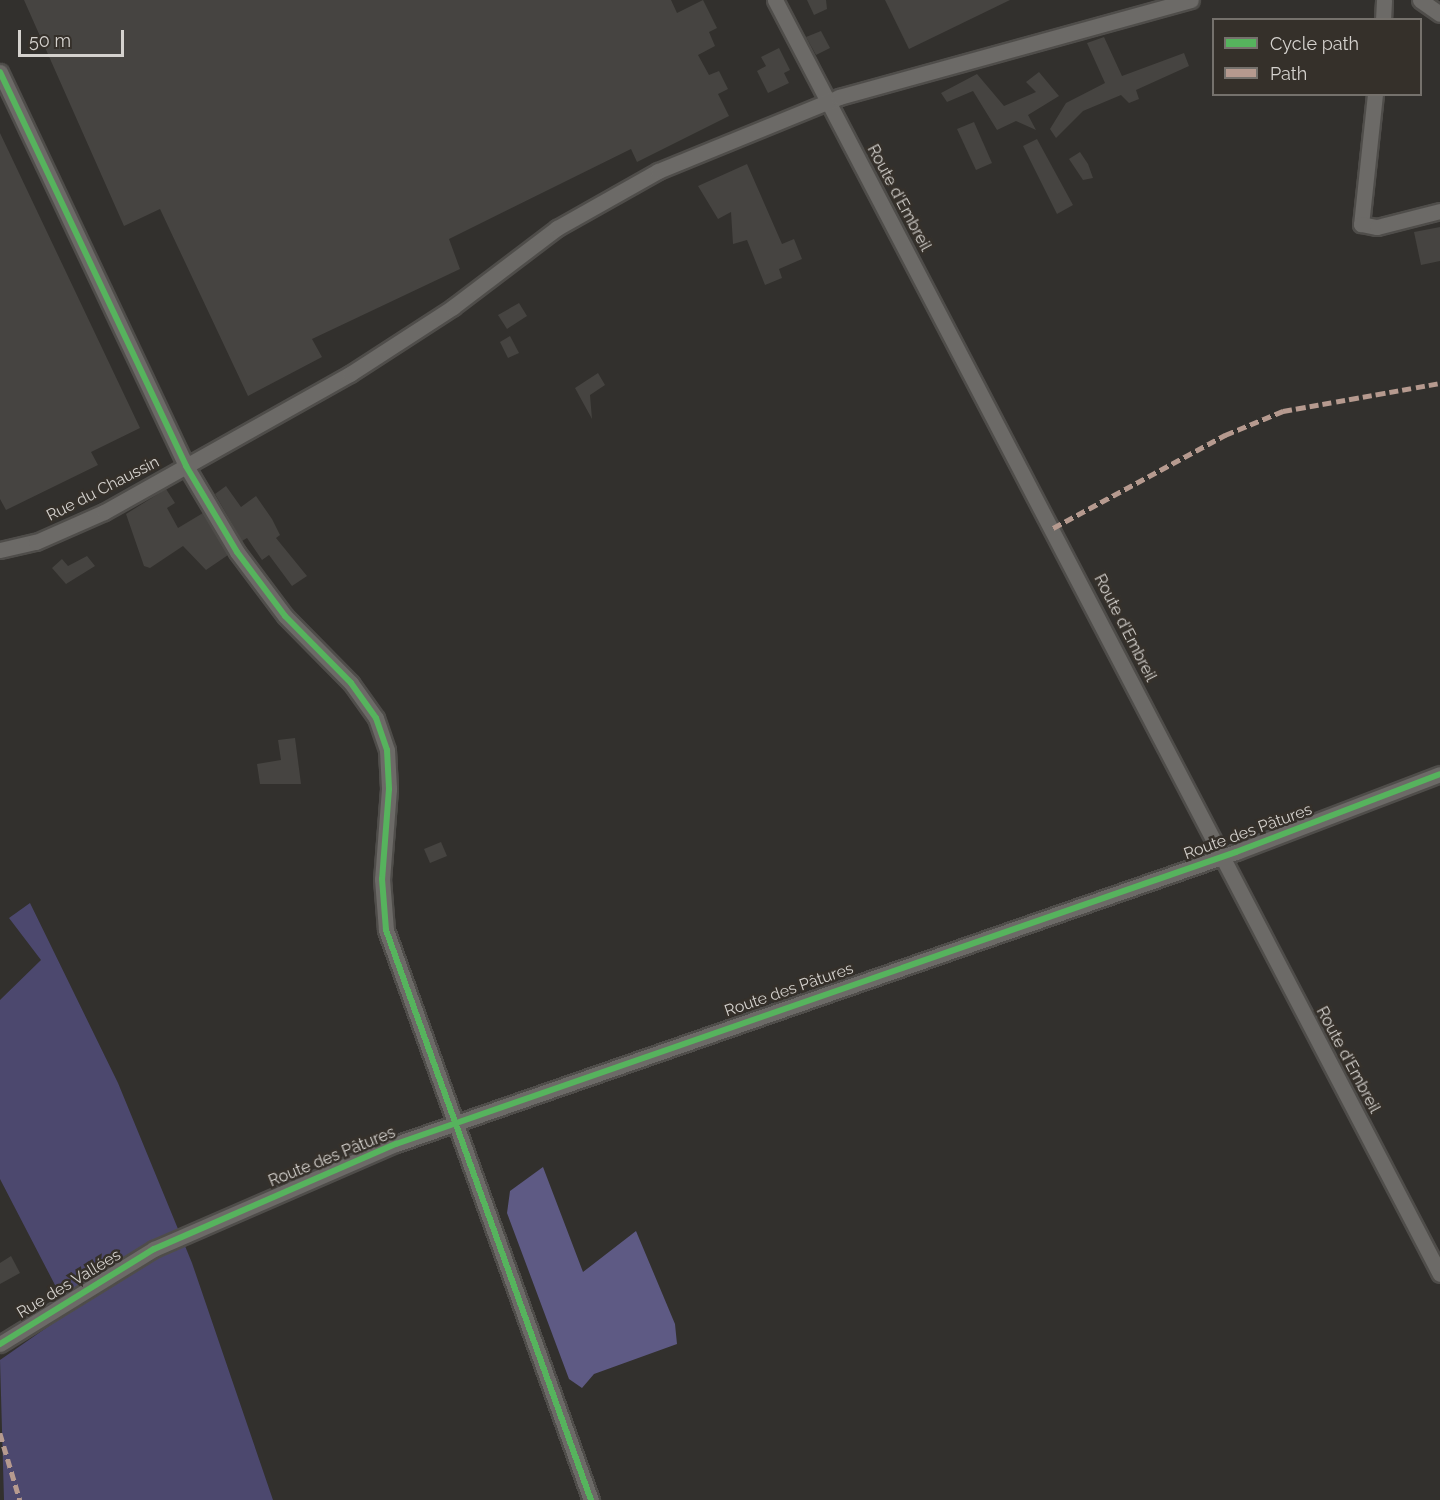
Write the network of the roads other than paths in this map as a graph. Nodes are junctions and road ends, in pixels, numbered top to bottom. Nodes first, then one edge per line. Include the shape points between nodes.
1 (775, 0) edge
2 (1191, 0) edge
3 (1384, 0) edge
4 (1420, 0) edge
5 (1440, 14) edge
6 (1383, 18) edge
7 (0, 72) edge
8 (1375, 96) edge
9 (828, 102) junction
10 (1440, 211) edge
11 (186, 466) junction
12 (0, 550) edge
13 (1440, 774) edge
14 (1222, 857) junction
15 (459, 1122) junction
16 (154, 1249) joint
17 (1440, 1274) edge
18 (0, 1344) edge
19 (591, 1500) edge

1 - 9 street, Route d'Embreil
2 - 9 street, Rue du Chaussin
3 - 6 street
4 - 5 street
7 - 11 street
8 - 10 street via 1361,224 1377,227
9 - 11 street, Rue du Chaussin via 629,185 557,228 403,341
9 - 14 street, Route d'Embreil
11 - 12 street, Rue du Chaussin via 104,512 36,542
11 - 15 street via 237,552 278,607 376,718 387,750 389,789 382,879 386,930
13 - 14 street, Route des Pâtures
14 - 15 street, Route des Pâtures
14 - 17 street, Route d'Embreil
15 - 16 street, Route des Pâtures
15 - 19 street
16 - 18 street, Rue des Vallées

